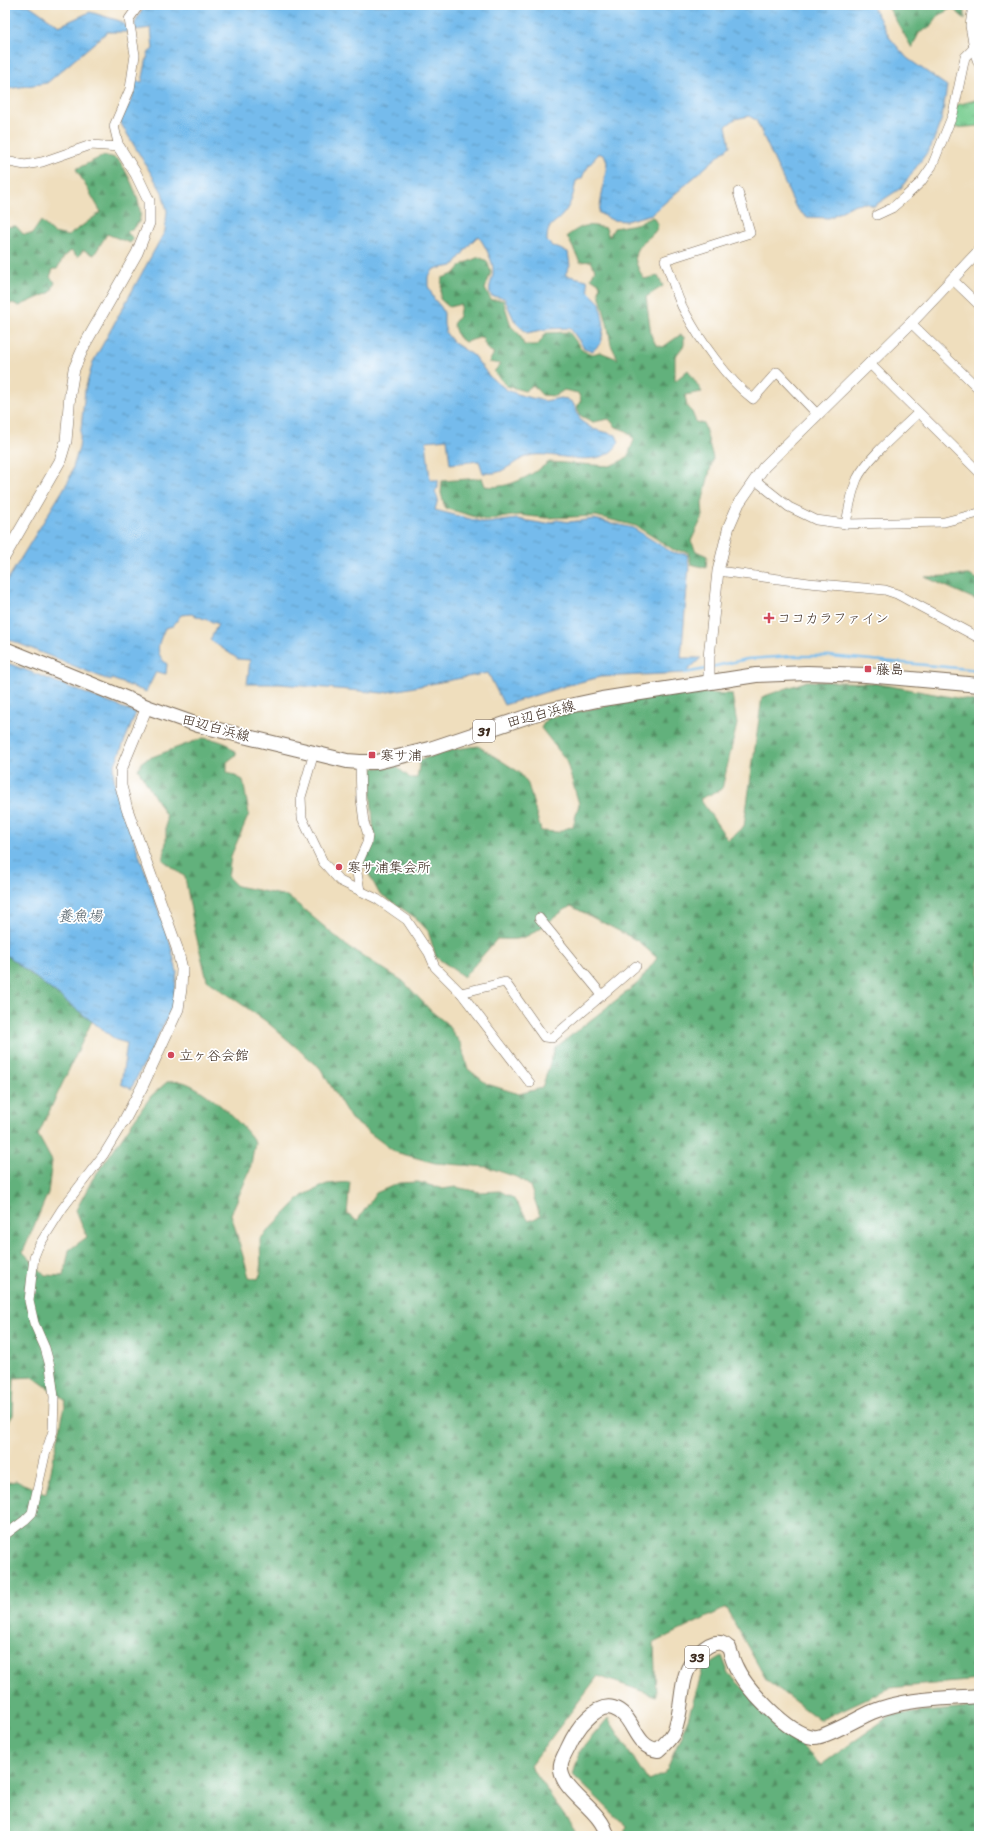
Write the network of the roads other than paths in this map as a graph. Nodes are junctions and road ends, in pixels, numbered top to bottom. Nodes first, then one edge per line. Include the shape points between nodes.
1 (139, 5) edge
2 (973, 5) edge
3 (974, 48) junction
4 (979, 62) edge
5 (119, 147) junction
6 (5, 161) edge
7 (738, 192) dead end
8 (877, 215) dead end
9 (979, 251) edge
10 (953, 280) junction
11 (979, 305) edge
12 (911, 323) junction
13 (869, 362) junction
14 (979, 389) edge
15 (918, 412) junction
16 (818, 415) junction
17 (979, 472) edge
18 (754, 480) junction
19 (979, 513) edge
20 (846, 524) junction
21 (5, 556) edge
22 (718, 571) junction
23 (979, 638) edge
24 (5, 649) edge
25 (709, 678) junction
26 (979, 685) edge
27 (147, 707) junction
28 (314, 754) junction
29 (360, 762) junction
30 (360, 891) junction
31 (539, 918) dead end
32 (636, 966) dead end
33 (461, 993) junction
34 (602, 995) junction
35 (530, 1083) dead end
36 (124, 1121) joint
37 (5, 1535) edge
38 (979, 1696) edge
39 (607, 1836) edge

1 - 5 street via 130,19 135,55 130,89 114,126
2 - 3 street via 970,26
3 - 4 street
3 - 8 street via 964,56 953,114 932,166 921,182 906,196 892,208
5 - 6 street via 91,145 42,162 25,165
5 - 21 street via 149,201 149,223 137,253 85,344 74,369 66,440 60,461
7 - 16 street via 750,233 665,260 684,312 711,353 740,389 753,399 777,372
9 - 10 street
10 - 11 street
10 - 12 street
12 - 13 street
12 - 14 street
13 - 15 street
13 - 16 street
15 - 17 street
15 - 20 street via 870,460 858,478 850,499
16 - 18 street
18 - 20 street via 789,507 816,520
18 - 22 street via 739,503 729,526
19 - 20 street via 944,522
22 - 23 street via 885,590
22 - 25 street
24 - 27 main road, 田辺白浜線 / 31
25 - 26 main road, 田辺白浜線 / 31 via 807,673 866,675
25 - 29 main road, 田辺白浜線 / 31 via 541,712 424,751 377,762
27 - 28 main road, 田辺白浜線 / 31 via 198,725
27 - 36 street via 121,770 121,786 177,948 182,969 181,989 178,1009
28 - 29 main road, 田辺白浜線 / 31
28 - 30 street via 301,796 302,818 323,862 340,881
29 - 30 street via 361,799 368,835 358,868
30 - 33 street via 377,899 407,920 429,953 435,967
31 - 34 street
32 - 34 street
33 - 34 street via 505,982 544,1037 552,1038
33 - 35 street
36 - 37 street via 104,1154 62,1209 34,1257 29,1301 34,1323 50,1366 54,1397 53,1431 32,1513
38 - 39 main road, 33 via 916,1700 885,1707 814,1738 800,1733 778,1718 750,1688 735,1666 729,1648 720,1643 709,1645 691,1664 686,1675 674,1732 658,1750 650,1749 641,1742 628,1720 613,1708 603,1708 593,1713 583,1723 570,1744 561,1763 564,1782 599,1818

